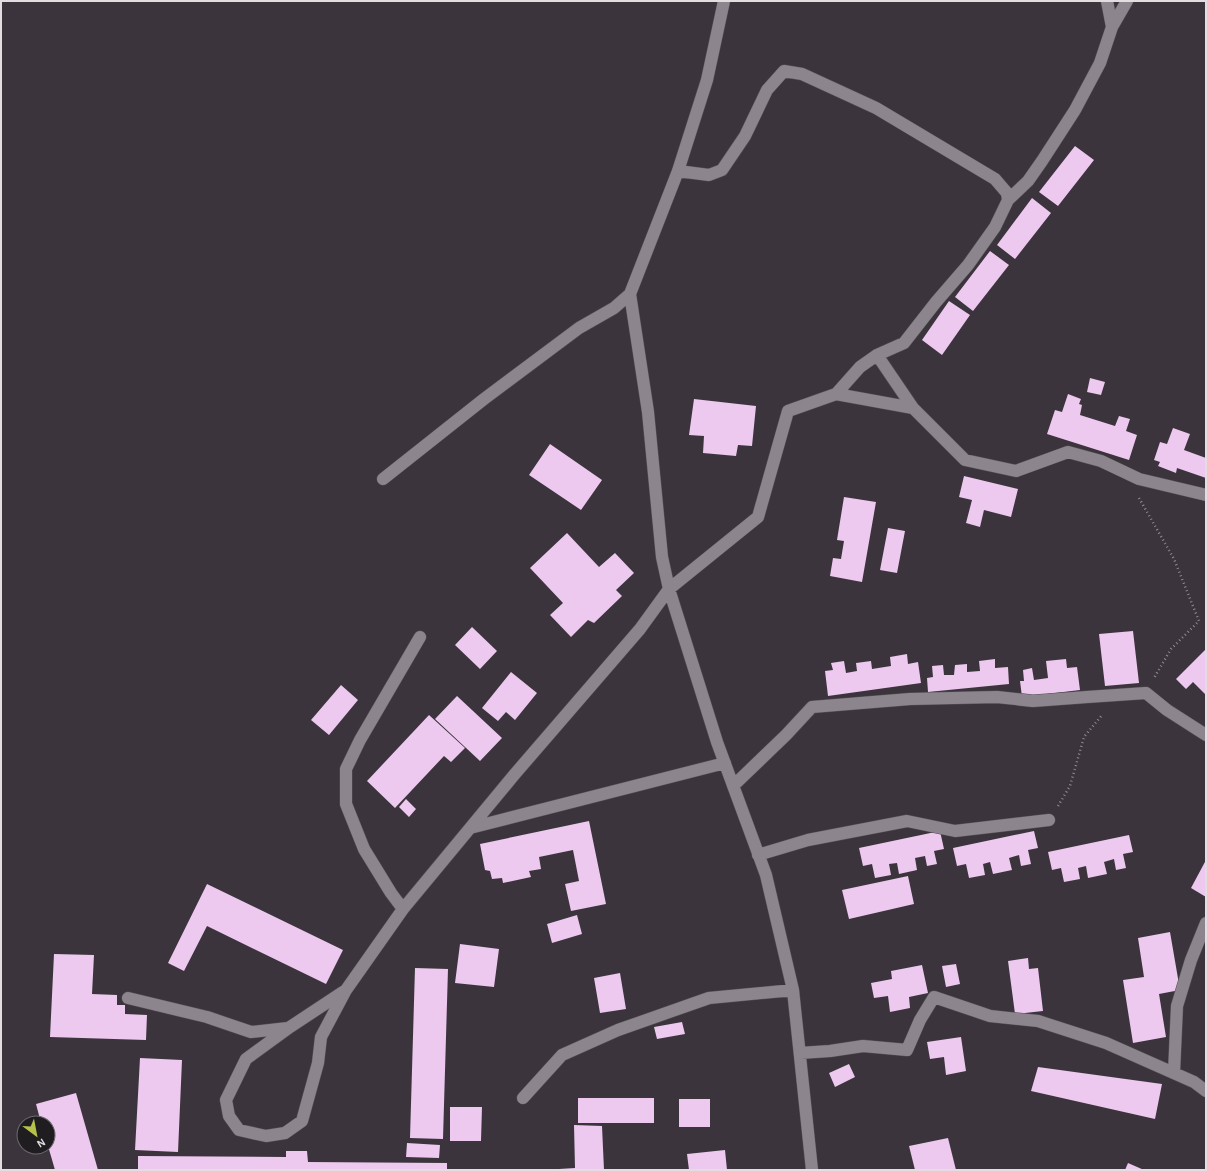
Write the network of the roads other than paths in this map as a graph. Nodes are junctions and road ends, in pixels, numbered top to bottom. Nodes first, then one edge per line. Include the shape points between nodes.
1 (724, 1) edge
2 (1106, 1) edge
3 (1127, 1) edge
4 (1112, 27) junction
5 (678, 171) junction
6 (1008, 200) junction
7 (630, 294) junction
8 (877, 355) junction
9 (836, 394) junction
10 (913, 408) junction
11 (383, 479) dead end
12 (1206, 495) edge
13 (669, 589) junction
14 (420, 637) dead end
15 (1206, 735) edge
16 (725, 763) junction
17 (733, 786) junction
18 (1049, 820) road end
19 (470, 828) junction
20 (758, 855) junction
21 (403, 910) junction
22 (1206, 923) edge
23 (346, 990) junction
24 (793, 990) junction
25 (128, 998) dead end
26 (290, 1027) junction
27 (800, 1053) junction
28 (1174, 1073) junction
29 (1206, 1091) edge
30 (523, 1098) dead end
31 (812, 1170) edge

1 - 5 street via 707,80
2 - 4 street
3 - 4 street
4 - 6 street via 1100,63 1075,110 1028,181
5 - 6 street via 709,175 722,170 745,136 768,90 784,72 802,74 876,108 995,179 1008,193
5 - 7 street
6 - 8 street via 994,227 968,265 904,343
7 - 11 street via 614,308 579,328 484,399
7 - 13 street via 648,412 662,557
8 - 9 street via 860,367
8 - 10 street
9 - 10 street
9 - 13 street via 788,411 758,517
10 - 12 street via 965,460 1016,471 1068,452 1101,461 1139,479
13 - 16 street
13 - 19 street via 640,628
14 - 21 street via 346,769 346,804 364,849
15 - 17 street via 1146,694 1033,701 997,697 910,699 812,707
16 - 17 street
16 - 19 street
17 - 20 street
18 - 20 street via 955,830 907,821 808,840
19 - 21 street
20 - 24 street via 766,875
21 - 23 street
22 - 28 street via 1176,1006
23 - 26 street
23 - 26 street via 321,1037 318,1063 302,1121 285,1133 266,1136 239,1130 229,1116 226,1100 246,1059
24 - 27 street
24 - 30 street via 709,998 618,1030 562,1055
25 - 26 street via 207,1017 251,1032
27 - 28 street via 863,1046 907,1050 920,1020 934,997 990,1016 1038,1021 1106,1043
27 - 31 street
28 - 29 street

